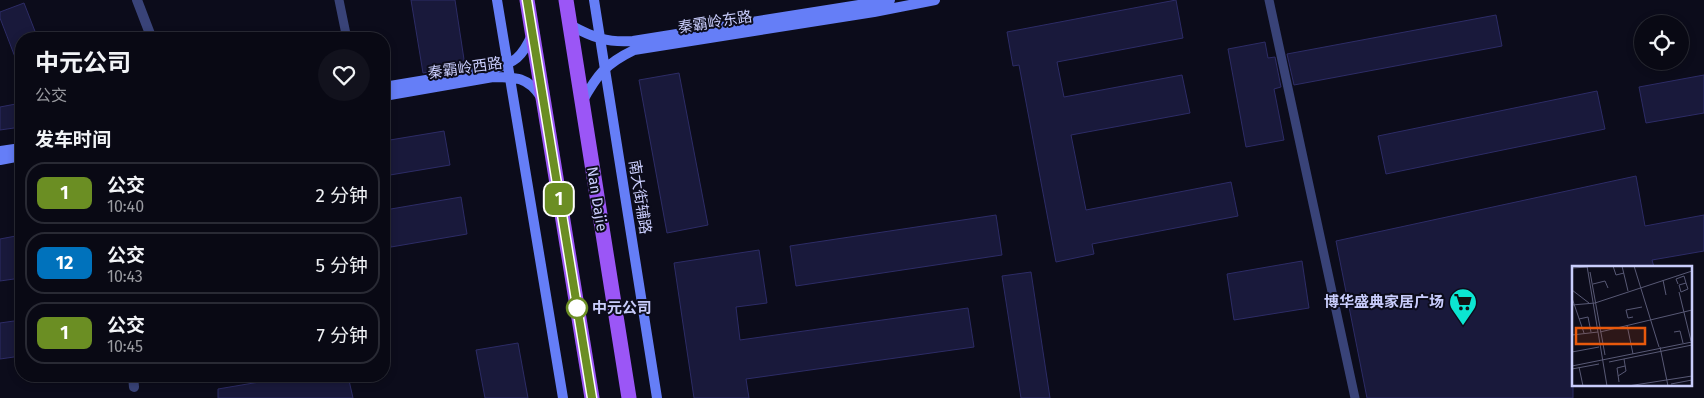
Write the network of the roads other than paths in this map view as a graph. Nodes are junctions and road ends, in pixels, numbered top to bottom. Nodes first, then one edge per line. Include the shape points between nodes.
1 (137, 0) edge
2 (339, 0) edge
3 (498, 0) edge
4 (527, 0) edge
5 (566, 0) edge
6 (594, 0) edge
7 (890, 0) edge
8 (935, 0) edge
9 (1269, 0) edge
10 (570, 24) junction
11 (149, 32) edge
12 (346, 32) edge
13 (532, 35) junction
14 (600, 39) junction
15 (508, 64) junction
16 (604, 68) junction
17 (510, 77) junction
18 (390, 86) edge
19 (390, 95) edge
20 (543, 99) junction
21 (582, 102) junction
22 (15, 149) edge
23 (0, 151) edge
24 (15, 157) edge
25 (0, 160) edge
26 (133, 382) edge
27 (134, 388) dead end
28 (563, 398) edge
29 (592, 398) edge
30 (629, 398) edge
31 (658, 398) edge
32 (1355, 398) edge

1 - 11 street
2 - 12 lane
3 - 15 street
4 - 13 main road
5 - 10 main road, Nan Dajie
6 - 14 street, 南大街辅路
7 - 14 street, 秦霸岭东路 via 633,41
8 - 16 street, 秦霸岭东路 via 634,50
9 - 32 lane
10 - 14 street, 秦霸岭东路
10 - 21 main road, Nan Dajie
13 - 15 street, 秦霸岭西路 via 526,49
13 - 20 main road
14 - 16 street, 南大街辅路
15 - 17 street
15 - 18 street, 秦霸岭西路
16 - 21 street, 秦霸岭东路
16 - 31 street, 南大街辅路
17 - 19 street, 秦霸岭西路 via 493,77
17 - 20 street, 秦霸岭西路 via 525,80
17 - 28 street
20 - 29 main road
21 - 30 main road, Nan Dajie
22 - 23 street
24 - 25 street
26 - 27 street

